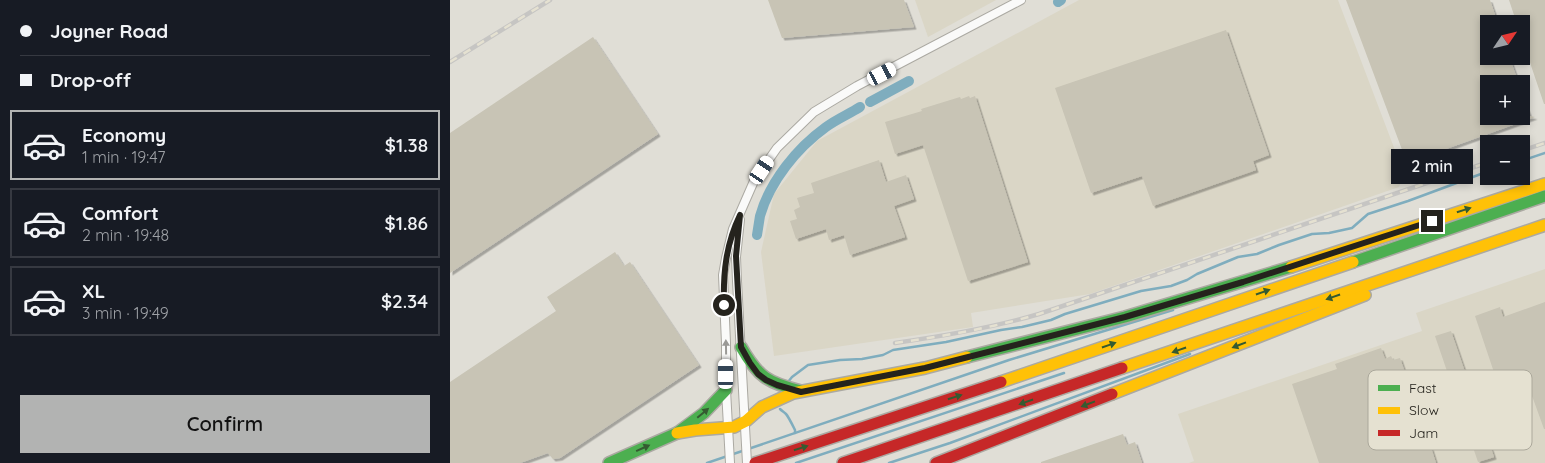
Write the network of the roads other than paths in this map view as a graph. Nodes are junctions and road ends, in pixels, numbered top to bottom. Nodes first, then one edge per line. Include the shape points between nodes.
1 (1021, 0) edge
2 (1545, 184) edge
3 (1545, 196) edge
4 (740, 215) junction
5 (1545, 225) edge
6 (1478, 247) junction
7 (741, 347) junction
8 (726, 390) junction
9 (801, 392) junction
10 (746, 420) junction
11 (728, 428) junction
12 (677, 433) junction
13 (609, 463) edge
14 (730, 463) edge
15 (748, 463) edge
16 (755, 463) edge
17 (843, 463) edge
18 (936, 463) edge

1 - 4 street via 814,112 777,148 754,181
9 -> 2 highway via 925,368 1125,317
16 -> 3 highway
4 - 7 street via 736,256
8 -> 4 street via 724,275 733,229
5 - 6 highway
6 -> 17 highway
6 -> 18 highway via 1385,288
7 - 9 highway via 758,374 777,385
7 - 10 street
8 - 11 street
12 -> 8 highway via 704,413
9 - 10 highway via 762,407
10 - 11 highway
10 - 15 street
11 - 12 highway
11 - 14 street
13 -> 12 highway

